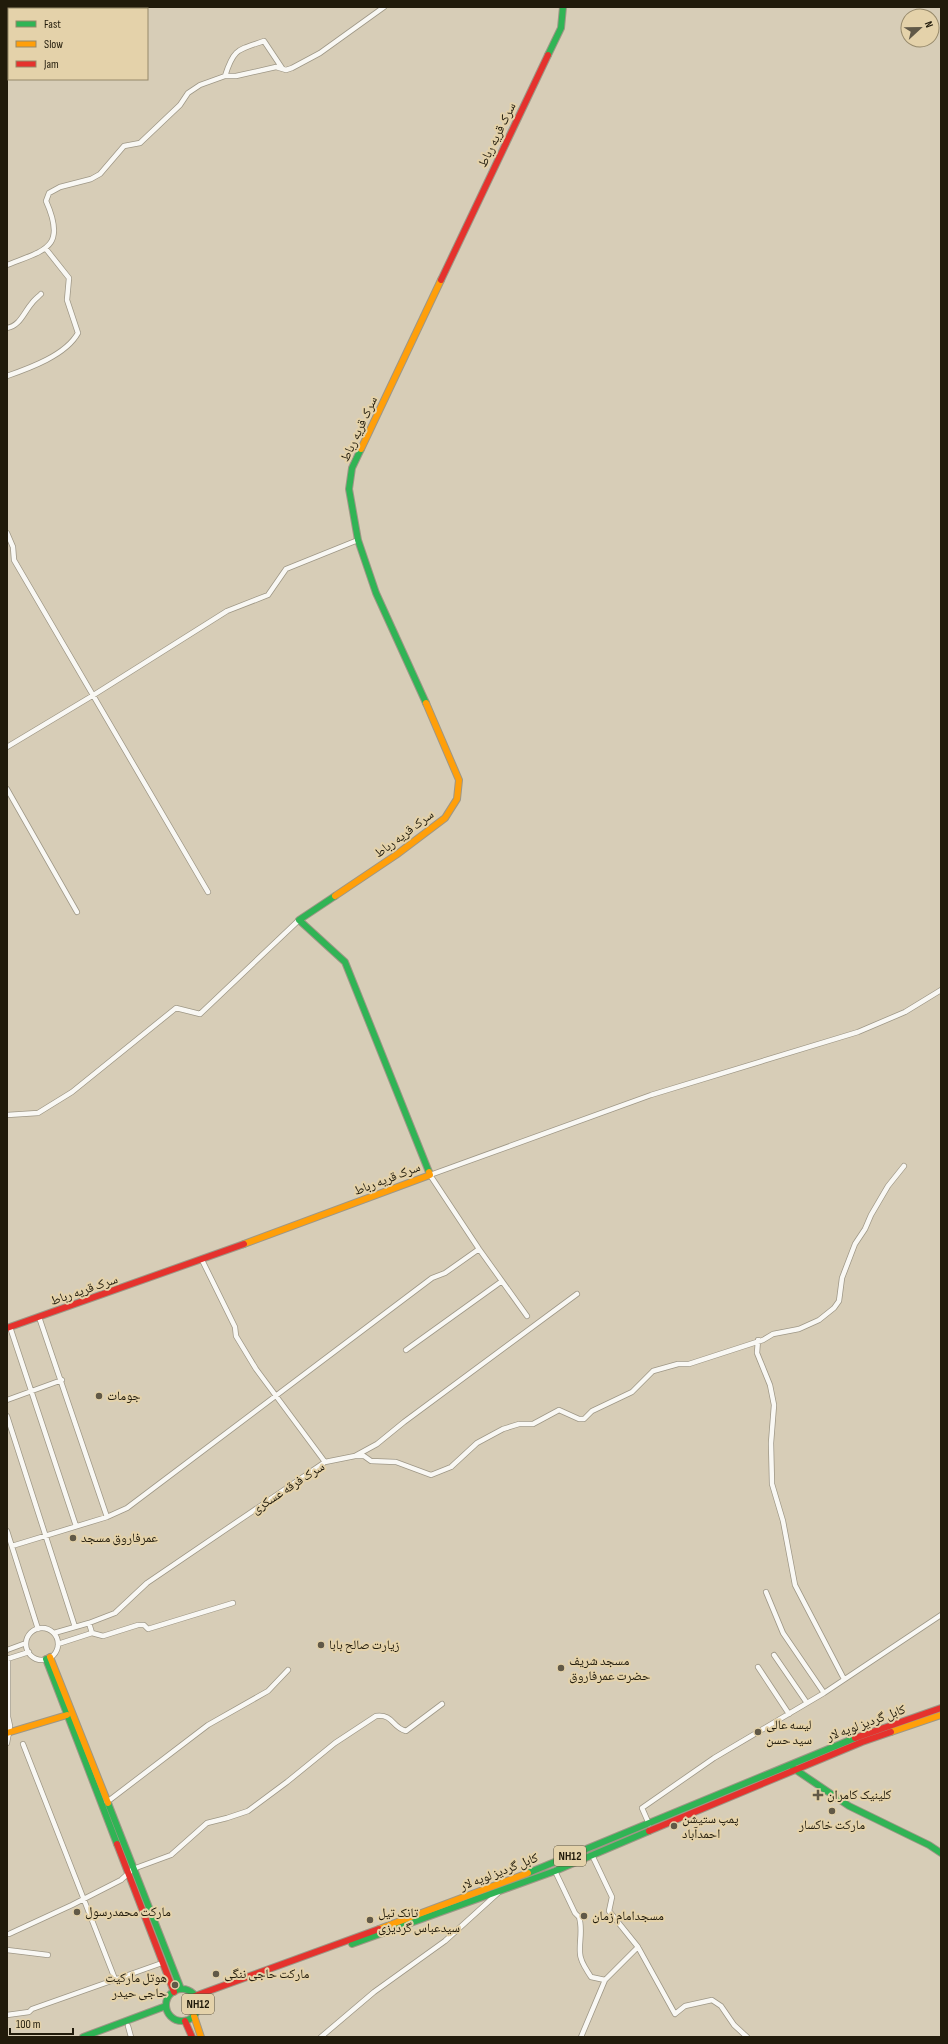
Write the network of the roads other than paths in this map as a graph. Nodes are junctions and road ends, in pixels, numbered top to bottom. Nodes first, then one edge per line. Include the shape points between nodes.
1 (384, 7) edge
2 (563, 7) edge
3 (282, 68) junction
4 (225, 76) junction
5 (46, 249) junction
6 (7, 265) edge
7 (41, 294) dead end
8 (7, 328) edge
9 (7, 376) edge
10 (7, 533) edge
11 (358, 540) junction
12 (92, 696) junction
13 (7, 747) edge
14 (7, 789) edge
15 (208, 892) dead end
16 (78, 912) dead end
17 (299, 920) junction
18 (941, 990) edge
19 (7, 1115) edge
20 (904, 1166) dead end
21 (430, 1175) junction
22 (479, 1249) junction
23 (202, 1260) junction
24 (502, 1281) junction
25 (577, 1294) dead end
26 (527, 1316) dead end
27 (39, 1317) junction
28 (9, 1328) edge
29 (758, 1340) junction
30 (406, 1350) dead end
31 (62, 1380) junction
32 (32, 1392) junction
33 (277, 1394) junction
34 (7, 1400) edge
35 (7, 1416) edge
36 (355, 1456) junction
37 (325, 1462) junction
38 (107, 1517) junction
39 (76, 1526) junction
40 (7, 1531) edge
41 (45, 1536) junction
42 (12, 1546) junction
43 (766, 1592) dead end
44 (233, 1603) dead end
45 (941, 1615) edge
46 (89, 1623) junction
47 (74, 1627) junction
48 (38, 1628) junction
49 (54, 1633) junction
50 (92, 1633) junction
51 (26, 1643) junction
52 (58, 1644) junction
53 (7, 1650) edge
54 (29, 1652) junction
55 (774, 1655) dead end
56 (8, 1658) edge
57 (48, 1658) junction
58 (758, 1667) dead end
59 (288, 1670) dead end
60 (844, 1680) junction
61 (824, 1693) junction
62 (807, 1703) junction
63 (442, 1704) dead end
64 (941, 1708) edge
65 (789, 1714) junction
66 (67, 1715) junction
67 (941, 1715) edge
68 (8, 1733) edge
69 (7, 1743) edge
70 (23, 1744) dead end
71 (788, 1765) junction
72 (795, 1770) junction
73 (107, 1802) junction
74 (649, 1824) junction
75 (941, 1853) edge
76 (592, 1855) junction
77 (133, 1869) junction
78 (555, 1871) junction
79 (128, 1873) junction
80 (500, 1890) junction
81 (83, 1899) junction
82 (9, 1934) dead end
83 (638, 1947) junction
84 (7, 1950) edge
85 (48, 1956) dead end
86 (162, 1963) junction
87 (115, 1979) junction
88 (605, 1980) junction
89 (180, 1989) junction
90 (174, 1992) junction
91 (196, 1998) junction
92 (167, 2009) junction
93 (7, 2015) edge
94 (194, 2016) junction
95 (185, 2021) junction
96 (128, 2026) junction
97 (83, 2037) edge
98 (99, 2037) edge
99 (131, 2037) edge
100 (192, 2037) edge
101 (202, 2037) edge
102 (321, 2037) edge
103 (581, 2037) edge
104 (747, 2037) edge

1 - 3 street via 320,53 292,68
2 - 11 main road, سرک قریه رباط via 561,28 352,468 349,489
3 - 4 street
3 - 4 street via 264,41 237,52 231,58
4 - 5 street via 200,85 188,93 180,105 140,142 124,146 100,174 60,187 49,194 46,201 54,219 54,236
5 - 6 street
5 - 9 street via 69,278 67,300 78,333 73,343 33,368
7 - 8 street via 24,315
10 - 12 street via 13,547 14,560
11 - 12 street via 286,570 268,595 227,611
11 - 17 main road, سرک قریه رباط via 376,592 459,780 457,799 445,818 396,855
12 - 13 street
12 - 15 street
14 - 16 street
17 - 19 street via 200,1014 176,1008 72,1092 38,1113
17 - 21 main road, سرک قریه رباط via 345,962
18 - 21 street via 905,1012 858,1032 651,1095
20 - 29 street via 888,1186 855,1244 842,1278 839,1301 834,1308 820,1320 799,1329
21 - 22 street
21 - 23 main road, سرک قریه رباط
22 - 24 street
22 - 33 street via 445,1273 432,1278
23 - 27 main road, سرک قریه رباط
23 - 33 street via 235,1327 236,1336 256,1369
24 - 26 street
24 - 30 street
25 - 36 street, سرک فرقه عسکری via 376,1444
27 - 28 main road, سرک قریه رباط
27 - 31 street
28 - 32 street
29 - 36 street via 690,1364 678,1364 653,1371 632,1392 592,1410 584,1419 559,1410 533,1424 519,1424 503,1429 477,1442 451,1467 431,1475 396,1462
29 - 60 street via 756,1353 770,1385 774,1405 771,1443 772,1484 783,1521 794,1585
31 - 32 street
31 - 38 street
32 - 34 street
32 - 39 street
33 - 37 street
33 - 38 street via 127,1508
35 - 41 street
36 - 37 street, سرک فرقه عسکری
37 - 46 street, سرک فرقه عسکری via 147,1583 115,1613
38 - 39 street
39 - 41 street
40 - 42 street
41 - 42 street
41 - 47 street
42 - 48 street
43 - 61 street via 783,1633
44 - 50 street via 148,1629 144,1625 138,1625 103,1636
45 - 60 street
46 - 47 street, سرک فرقه عسکری
46 - 50 street
47 - 49 street, سرک فرقه عسکری
48 - 49 street
48 - 51 street via 29,1635
49 - 52 street
50 - 52 street
51 - 53 street
51 - 54 street
52 - 57 street via 56,1652
54 - 56 street
54 - 57 street via 36,1658
55 - 62 street
56 - 68 street
57 - 66 main road
57 - 73 main road
58 - 65 street
59 - 73 street via 268,1691 208,1725
60 - 61 street
61 - 62 street
62 - 65 street
63 - 77 street via 406,1731 400,1730 390,1718 376,1716 335,1743 248,1811 207,1823 170,1855
64 - 71 main road, کابل گردیز لویه لار / NH12 via 859,1736
65 - 74 street via 714,1758 642,1808
66 - 68 main road
66 - 79 main road
67 - 72 main road, کابل گردیز لویه لار / NH12 via 862,1742
68 - 69 street
70 - 81 street
71 - 72 main road
71 - 74 main road, کابل گردیز لویه لار / NH12
72 - 75 main road via 849,1806
72 - 76 main road, کابل گردیز لویه لار / NH12
73 - 77 main road
74 - 91 main road, کابل گردیز لویه لار / NH12 via 500,1884
76 - 78 main road, کابل گردیز لویه لار / NH12
76 - 83 street via 612,1897 609,1911
77 - 79 street
77 - 89 main road
78 - 80 main road, کابل گردیز لویه لار / NH12
78 - 88 street via 575,1913 580,1917 580,1954 584,1965 591,1977
79 - 81 street via 121,1880
79 - 86 main road
80 - 91 main road, کابل گردیز لویه لار / NH12
80 - 102 street via 445,1941 374,1992
81 - 82 street
81 - 87 street
83 - 88 street
83 - 104 street via 675,2014 685,2006 712,2000 721,2006 734,2025
84 - 85 street
86 - 87 street
86 - 90 main road
87 - 93 street via 29,2012
88 - 103 street
89 - 90 main road, NH12
89 - 91 main road, NH12 via 187,1990
90 - 92 main road, NH12 via 168,1996
91 - 94 main road, NH12 via 197,2011
92 - 95 main road, NH12 via 175,2019
92 - 96 main road, NH12
92 - 97 main road, NH12
94 - 95 main road, NH12
94 - 101 main road
95 - 100 main road
96 - 98 main road, NH12
96 - 99 street

